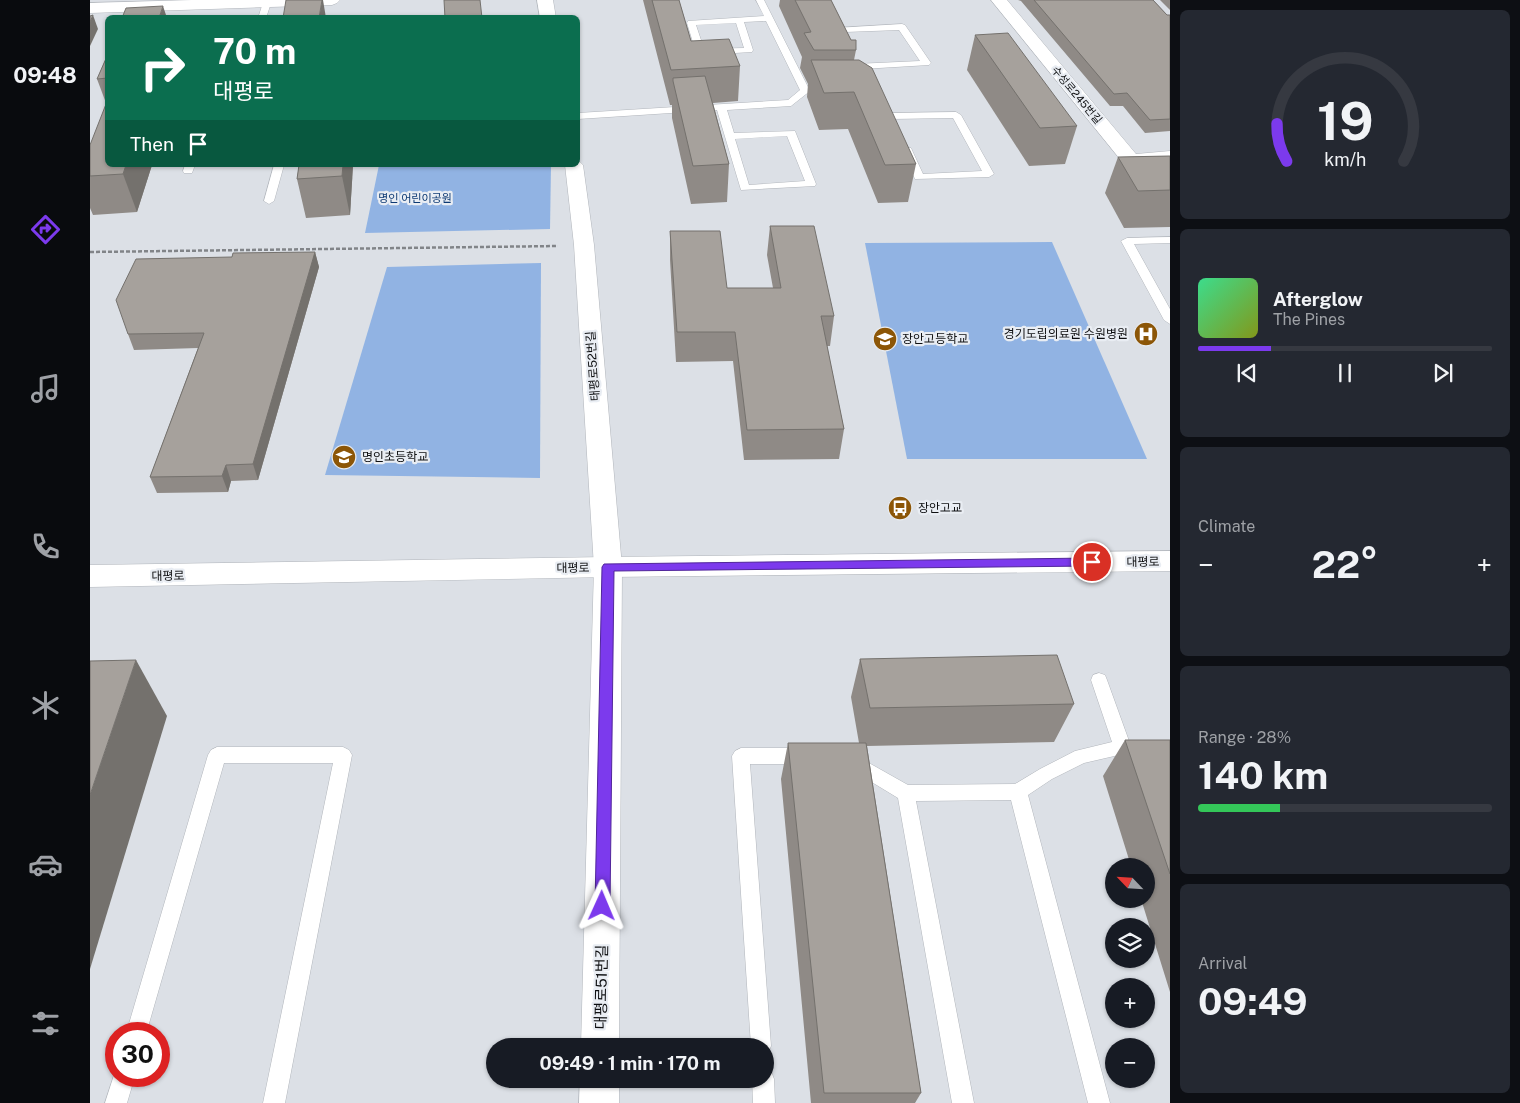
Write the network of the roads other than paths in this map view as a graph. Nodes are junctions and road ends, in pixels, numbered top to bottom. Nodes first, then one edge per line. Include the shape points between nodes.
1 (332, 0) edge
2 (545, 0) edge
3 (760, 0) edge
4 (998, 0) edge
5 (210, 2) edge
6 (90, 8) edge
7 (264, 10) edge
8 (548, 15) edge
9 (770, 18) junction
10 (739, 20) junction
11 (854, 59) junction
12 (856, 90) edge
13 (721, 107) junction
14 (580, 116) edge
15 (890, 118) edge
16 (729, 136) junction
17 (903, 142) edge
18 (1170, 157) edge
19 (278, 167) edge
20 (574, 167) edge
21 (269, 201) dead end
22 (1167, 240) edge
23 (1170, 252) edge
24 (1170, 320) edge
25 (1170, 561) edge
26 (608, 567) junction
27 (90, 576) edge
28 (1099, 680) dead end
29 (1123, 747) junction
30 (1170, 755) edge
31 (1018, 792) junction
32 (906, 793) junction
33 (139, 1022) edge
34 (600, 1038) edge
35 (760, 1038) edge
36 (121, 1087) edge
37 (600, 1088) edge
38 (763, 1088) edge
39 (116, 1103) edge
40 (274, 1103) edge
41 (599, 1103) edge
42 (764, 1103) edge
43 (963, 1103) edge
44 (1099, 1103) edge

1 - 7 street
2 - 8 street
3 - 9 lane
4 - 18 street, 수성로245번길 via 1131,160
5 - 6 street
5 - 7 street
9 - 10 lane
9 - 13 lane via 809,91 791,103
10 - 10 lane via 691,23 700,52 749,50
11 - 11 lane via 926,63 902,27 839,30
11 - 12 lane
13 - 14 lane
13 - 16 lane
15 - 17 lane via 956,115 989,174 919,177
16 - 16 lane via 744,188 811,184 791,133
19 - 21 lane
20 - 26 street, 태평로52번길 via 584,245
22 - 23 lane
22 - 24 lane via 1126,242
25 - 26 street, 대평로
26 - 27 street, 대평로
26 - 34 street, 대평로51번길
28 - 29 lane
29 - 30 lane
29 - 31 lane via 1082,756
31 - 32 lane
31 - 44 lane
32 - 35 lane via 844,756 741,756
32 - 43 lane
33 - 40 lane via 217,754 344,755
36 - 39 lane
37 - 41 street
38 - 42 lane

